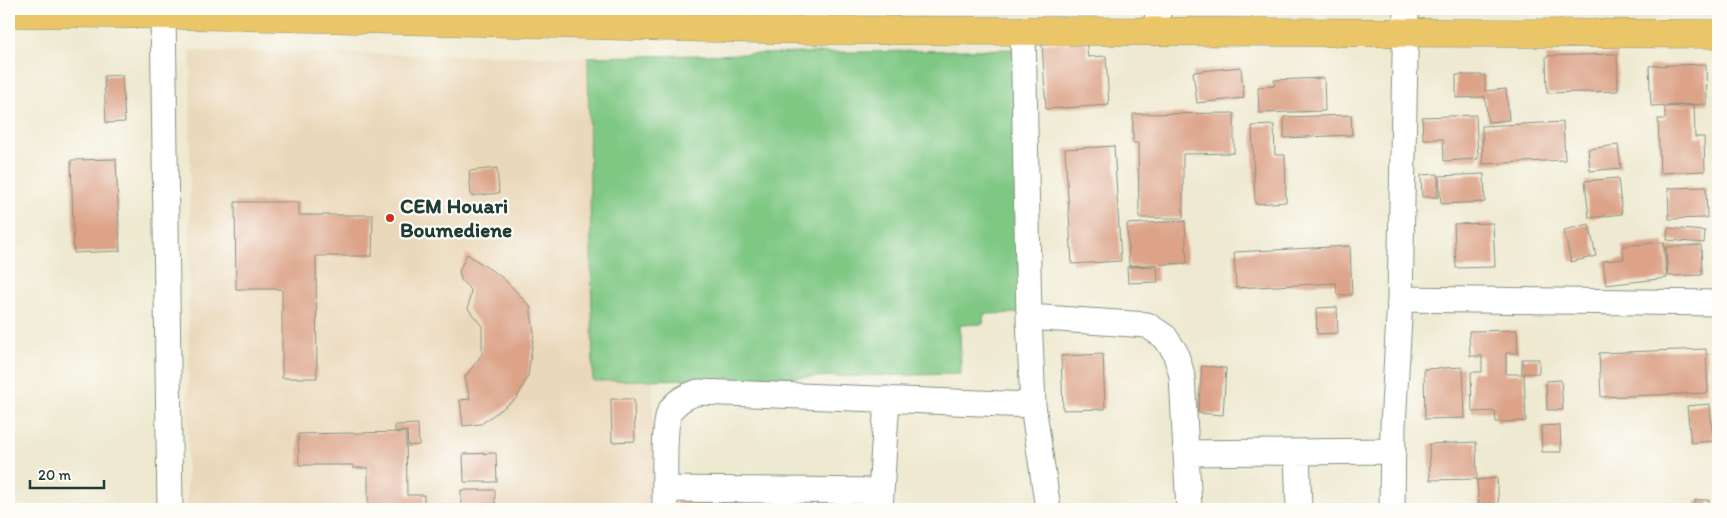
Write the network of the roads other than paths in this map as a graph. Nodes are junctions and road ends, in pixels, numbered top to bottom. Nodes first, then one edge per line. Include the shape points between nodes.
1 (1406, 9) edge
2 (163, 11) edge
3 (9, 13) edge
4 (815, 19) edge
5 (1157, 21) edge
6 (1023, 31) junction
7 (1718, 34) edge
8 (1406, 36) junction
9 (1400, 299) junction
10 (1718, 303) edge
11 (1029, 317) junction
12 (887, 399) junction
13 (1033, 405) junction
14 (1392, 451) junction
15 (1297, 452) junction
16 (1186, 453) junction
17 (665, 499) edge
18 (881, 500) edge
19 (170, 509) edge
20 (1048, 509) edge
21 (1188, 509) edge
22 (1299, 509) edge
23 (1392, 509) edge

1 - 8 street
2 - 3 highway
2 - 4 highway
2 - 19 street
4 - 6 highway
5 - 6 highway
5 - 8 highway
6 - 11 street
7 - 8 highway
8 - 9 street
9 - 10 street
9 - 14 street
11 - 13 street
11 - 16 street via 1147,325 1165,337 1175,352 1182,375
12 - 13 street
12 - 17 street via 698,392 681,398 669,412
12 - 18 street
13 - 20 street
14 - 15 street
14 - 23 street
15 - 16 street
15 - 22 street
16 - 21 street
17 - 18 street

